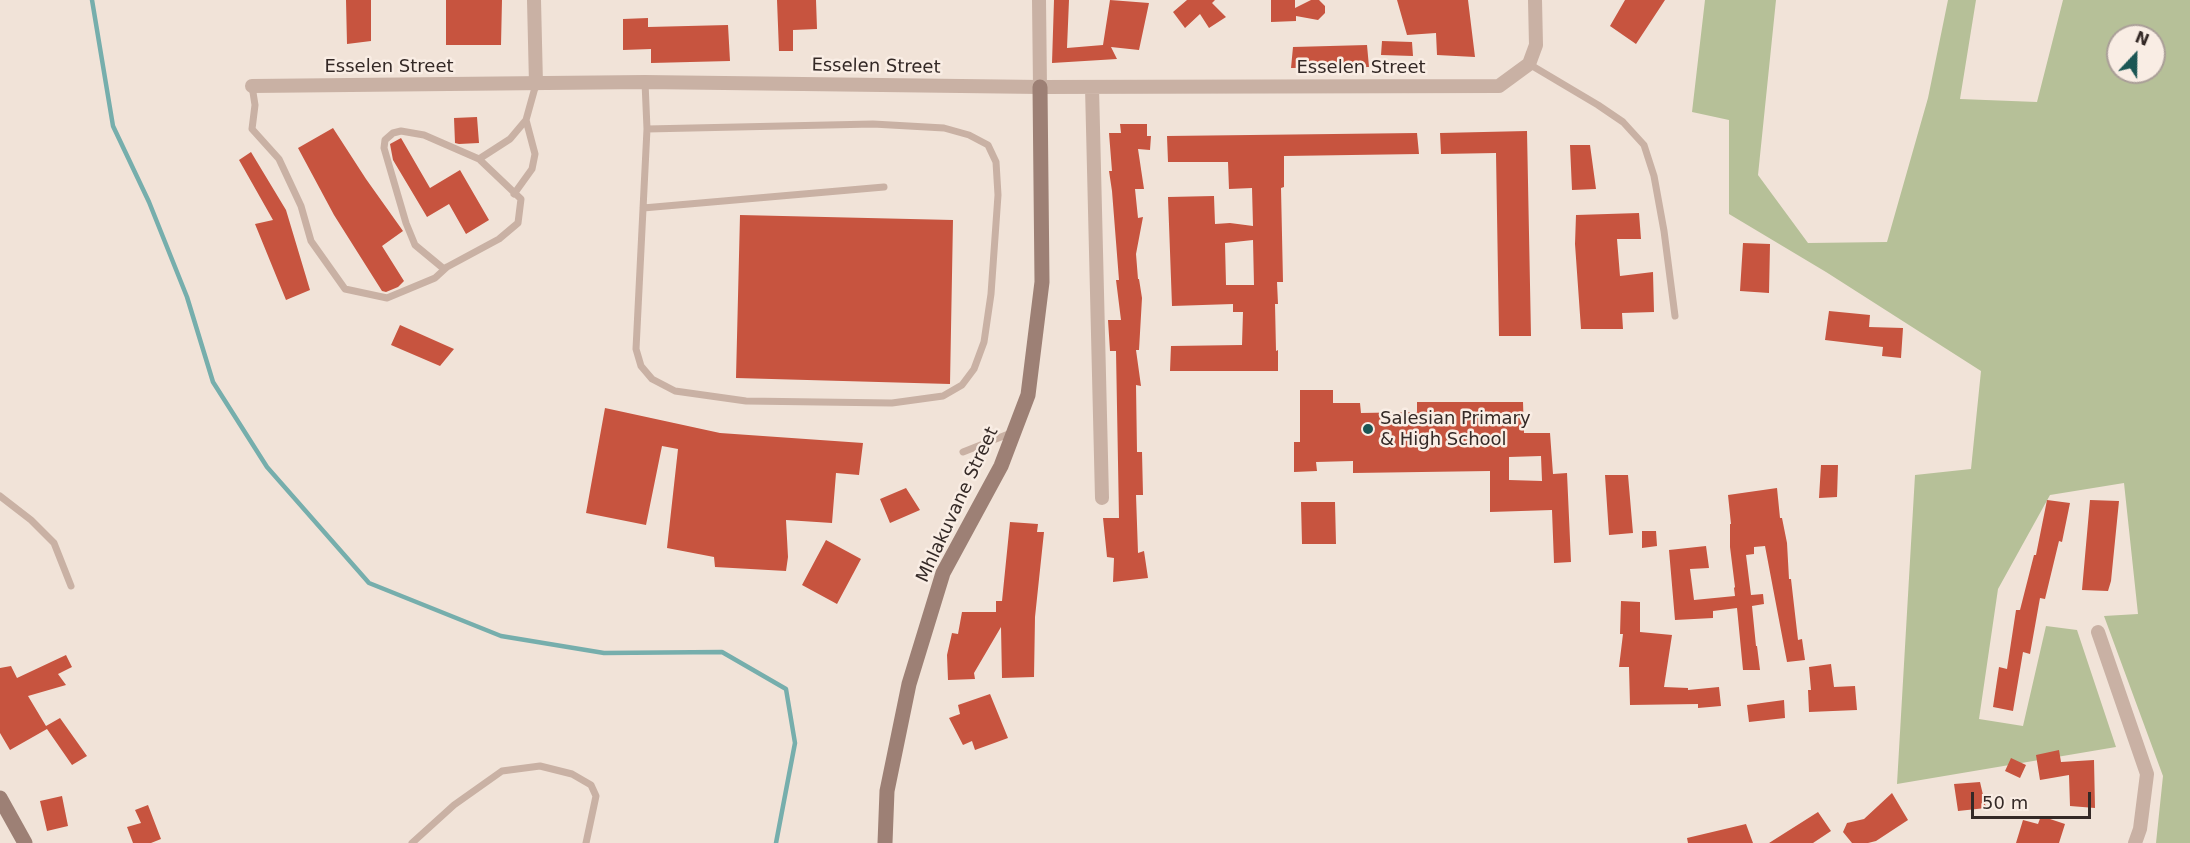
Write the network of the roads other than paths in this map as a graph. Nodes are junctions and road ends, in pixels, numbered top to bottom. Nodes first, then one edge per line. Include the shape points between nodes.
1 (534, 0) edge
2 (1039, 0) edge
3 (1536, 0) edge
4 (1529, 64) junction
5 (645, 82) junction
6 (536, 84) junction
7 (252, 86) joint
8 (1040, 87) junction
9 (1092, 87) junction
10 (526, 120) junction
11 (647, 129) junction
12 (479, 159) junction
13 (884, 187) dead end
14 (514, 194) junction
15 (643, 208) junction
16 (447, 267) junction
17 (1675, 316) dead end
18 (1013, 432) junction
19 (963, 452) dead end
20 (0, 496) edge
21 (1102, 498) dead end
22 (71, 586) dead end
23 (2098, 633) dead end
24 (0, 798) edge
25 (25, 843) edge
26 (412, 843) edge
27 (586, 843) edge
28 (885, 843) edge
29 (2135, 843) edge

1 - 6 street
2 - 8 street, Mhlakuvane Street
3 - 4 street via 1536,45
4 - 9 street, Esselen Street via 1499,86
4 - 17 lane via 1623,122 1644,145 1658,198
5 - 6 street, Esselen Street
5 - 8 street, Esselen Street
5 - 11 lane
6 - 7 street, Esselen Street
6 - 10 lane
7 - 16 lane via 252,129 279,159 301,206 311,241 345,288 387,298 435,278
8 - 9 street, Esselen Street
8 - 18 street, Mhlakuvane Street via 1042,282 1028,395
9 - 21 street
10 - 12 lane via 510,139
10 - 14 lane via 535,154 531,169
11 - 15 lane
11 - 15 lane via 873,124 944,128 988,145 996,162 998,195 991,294 984,342 974,369 962,385 943,396 892,403 746,401 675,391 652,379 641,366 636,349
12 - 14 lane
12 - 16 lane via 424,135 401,131 385,140 385,157 415,245 444,269
13 - 15 lane
14 - 16 lane via 521,199 518,223 499,239
18 - 19 lane
18 - 28 street, Mhlakuvane Street via 1000,466 943,573 907,694 887,791
20 - 22 lane via 54,543
23 - 29 street via 2147,774
24 - 25 street
26 - 27 lane via 454,805 501,771 540,766 572,774 591,785 596,796

